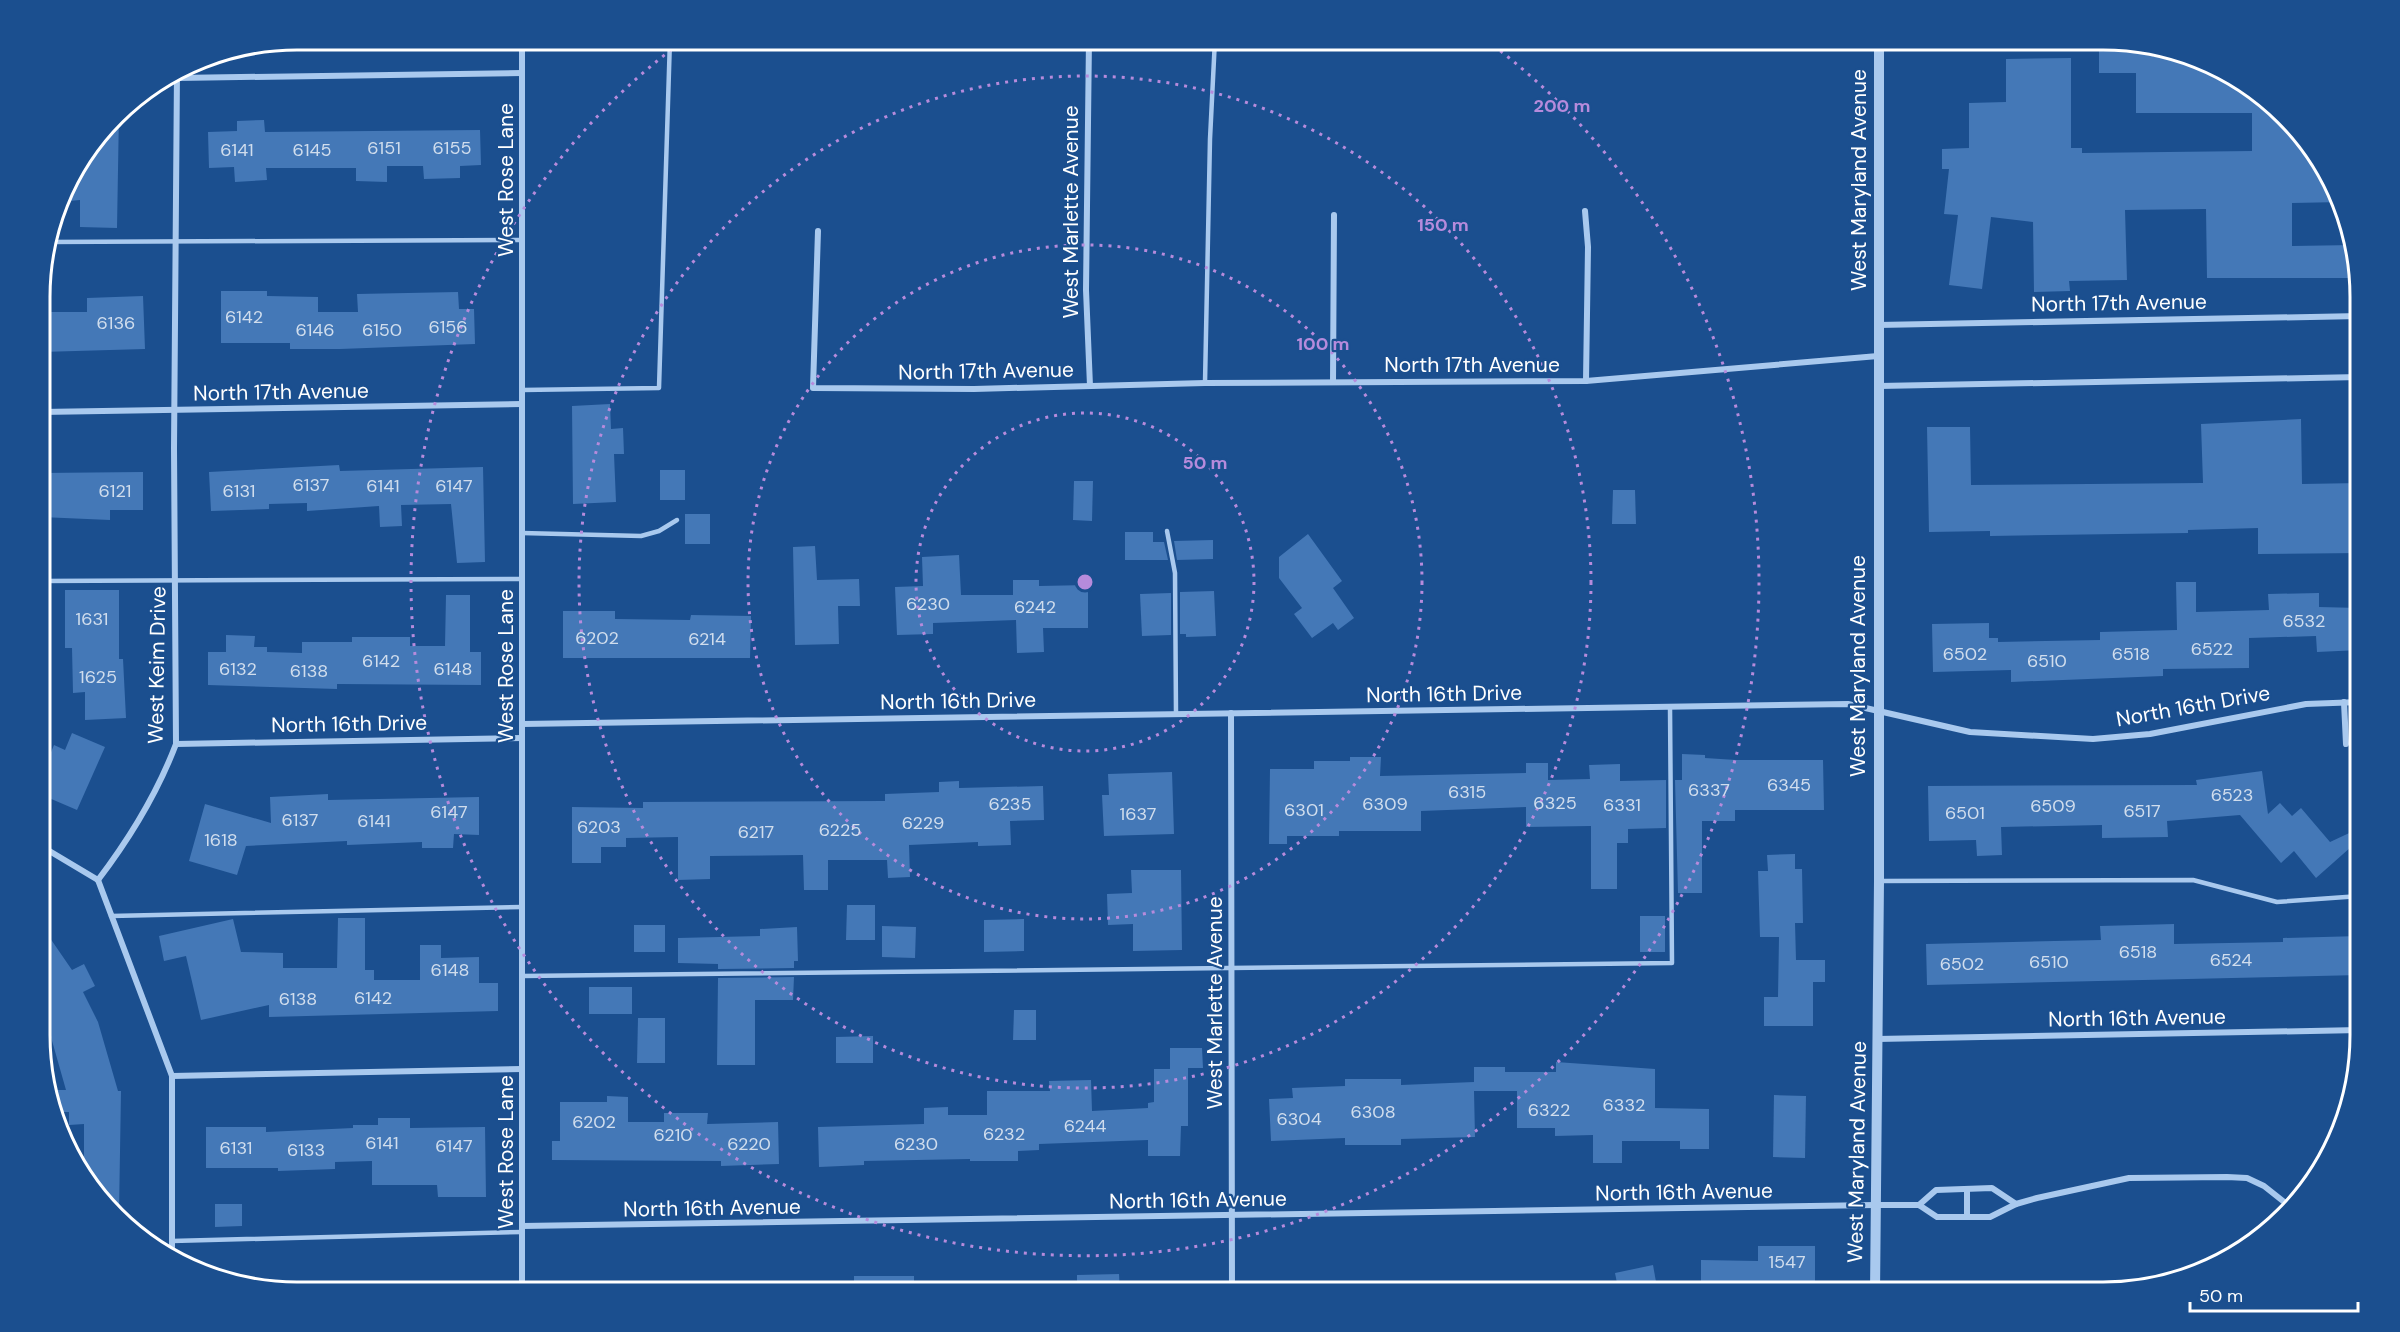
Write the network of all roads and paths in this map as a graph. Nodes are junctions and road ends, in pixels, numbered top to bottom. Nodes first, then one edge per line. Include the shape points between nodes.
1 (522, 50) edge
2 (670, 50) edge
3 (1089, 50) edge
4 (1214, 50) edge
5 (1879, 50) edge
6 (522, 73) junction
7 (187, 75) edge
8 (177, 81) edge
9 (1585, 211) dead end
10 (1334, 215) dead end
11 (818, 231) dead end
12 (522, 240) junction
13 (56, 242) edge
14 (176, 242) junction
15 (2350, 316) edge
16 (1878, 325) junction
17 (1878, 356) junction
18 (2350, 377) edge
19 (1586, 381) junction
20 (1333, 382) junction
21 (1205, 383) junction
22 (1090, 386) junction
23 (1878, 386) junction
24 (522, 390) junction
25 (522, 404) junction
26 (175, 410) junction
27 (50, 412) edge
28 (677, 520) dead end
29 (1167, 531) dead end
30 (522, 533) junction
31 (522, 579) junction
32 (50, 581) edge
33 (175, 581) junction
34 (2344, 702) junction
35 (2350, 702) edge
36 (1670, 707) junction
37 (1878, 711) junction
38 (1231, 713) junction
39 (1176, 714) junction
40 (522, 724) junction
41 (522, 738) junction
42 (176, 744) junction
43 (2346, 744) dead end
44 (50, 851) edge
45 (98, 880) junction
46 (1879, 881) junction
47 (2350, 897) edge
48 (522, 907) junction
49 (111, 915) junction
50 (1232, 969) junction
51 (522, 976) junction
52 (2350, 1030) edge
53 (1877, 1039) junction
54 (522, 1069) junction
55 (172, 1076) junction
56 (1967, 1189) junction
57 (2285, 1203) edge
58 (2016, 1204) junction
59 (1875, 1205) junction
60 (1919, 1205) junction
61 (1232, 1216) junction
62 (1967, 1217) junction
63 (522, 1229) junction
64 (172, 1241) junction
65 (172, 1248) edge
66 (522, 1282) edge
67 (1232, 1282) edge
68 (1875, 1282) edge

1 - 6 street, West Rose Lane
2 - 24 lane via 659,388
3 - 22 street, West Marlette Avenue via 1086,290
4 - 21 lane
5 - 16 street, West Maryland Avenue
6 - 7 street
6 - 12 street, West Rose Lane
8 - 14 street, West Keim Drive
9 - 19 street
10 - 20 street
11 - 22 street, North 17th Avenue via 813,388
12 - 14 lane
12 - 24 street, West Rose Lane
13 - 14 lane
14 - 26 street, West Keim Drive
15 - 16 street, North 17th Avenue
16 - 17 street, West Maryland Avenue
17 - 19 street, North 17th Avenue
17 - 23 street, West Maryland Avenue
18 - 23 street
19 - 20 street, North 17th Avenue
20 - 21 street, North 17th Avenue
21 - 22 street, North 17th Avenue
23 - 37 street, West Maryland Avenue
24 - 25 street, West Rose Lane
25 - 26 street, North 17th Avenue
25 - 30 street, West Rose Lane
26 - 27 street, North 17th Avenue
26 - 33 street, West Keim Drive
28 - 30 lane via 641,536
29 - 39 lane via 1175,573
30 - 31 street, West Rose Lane
31 - 33 lane
31 - 40 street, West Rose Lane
32 - 33 lane
33 - 42 street, West Keim Drive
34 - 35 street, North 16th Drive
34 - 37 street, North 16th Drive via 2306,704 2150,734 2093,739 1970,732
34 - 43 street
36 - 37 street, North 16th Drive via 1848,704
36 - 38 street, North 16th Drive
36 - 50 lane via 1672,963
37 - 46 street, West Maryland Avenue
38 - 39 street, North 16th Drive
38 - 50 street, West Marlette Avenue
39 - 40 street, North 16th Drive
40 - 41 street, West Rose Lane
41 - 42 street, North 16th Drive
41 - 48 street, West Rose Lane
42 - 45 street, West Keim Drive via 164,776 130,838
44 - 45 street
45 - 49 street
46 - 47 lane via 2193,880 2277,902
46 - 53 street, West Maryland Avenue
48 - 49 lane
48 - 51 street, West Rose Lane
49 - 55 street
50 - 51 lane
50 - 61 street, West Marlette Avenue
51 - 54 street, West Rose Lane
52 - 53 street, North 16th Avenue
53 - 59 street, West Maryland Avenue
54 - 55 street
54 - 63 street, West Rose Lane
55 - 64 street
56 - 58 street via 1992,1188
56 - 60 street via 1936,1190
56 - 62 street
57 - 58 street via 2247,1178 2228,1177 2129,1179
58 - 62 street via 1990,1217
59 - 60 street, North 16th Avenue
59 - 61 street, North 16th Avenue
59 - 68 street, West Maryland Avenue
60 - 62 street via 1937,1217
61 - 63 street, North 16th Avenue
61 - 67 street, West Marlette Avenue
63 - 64 lane
63 - 66 street, West Rose Lane
64 - 65 street

